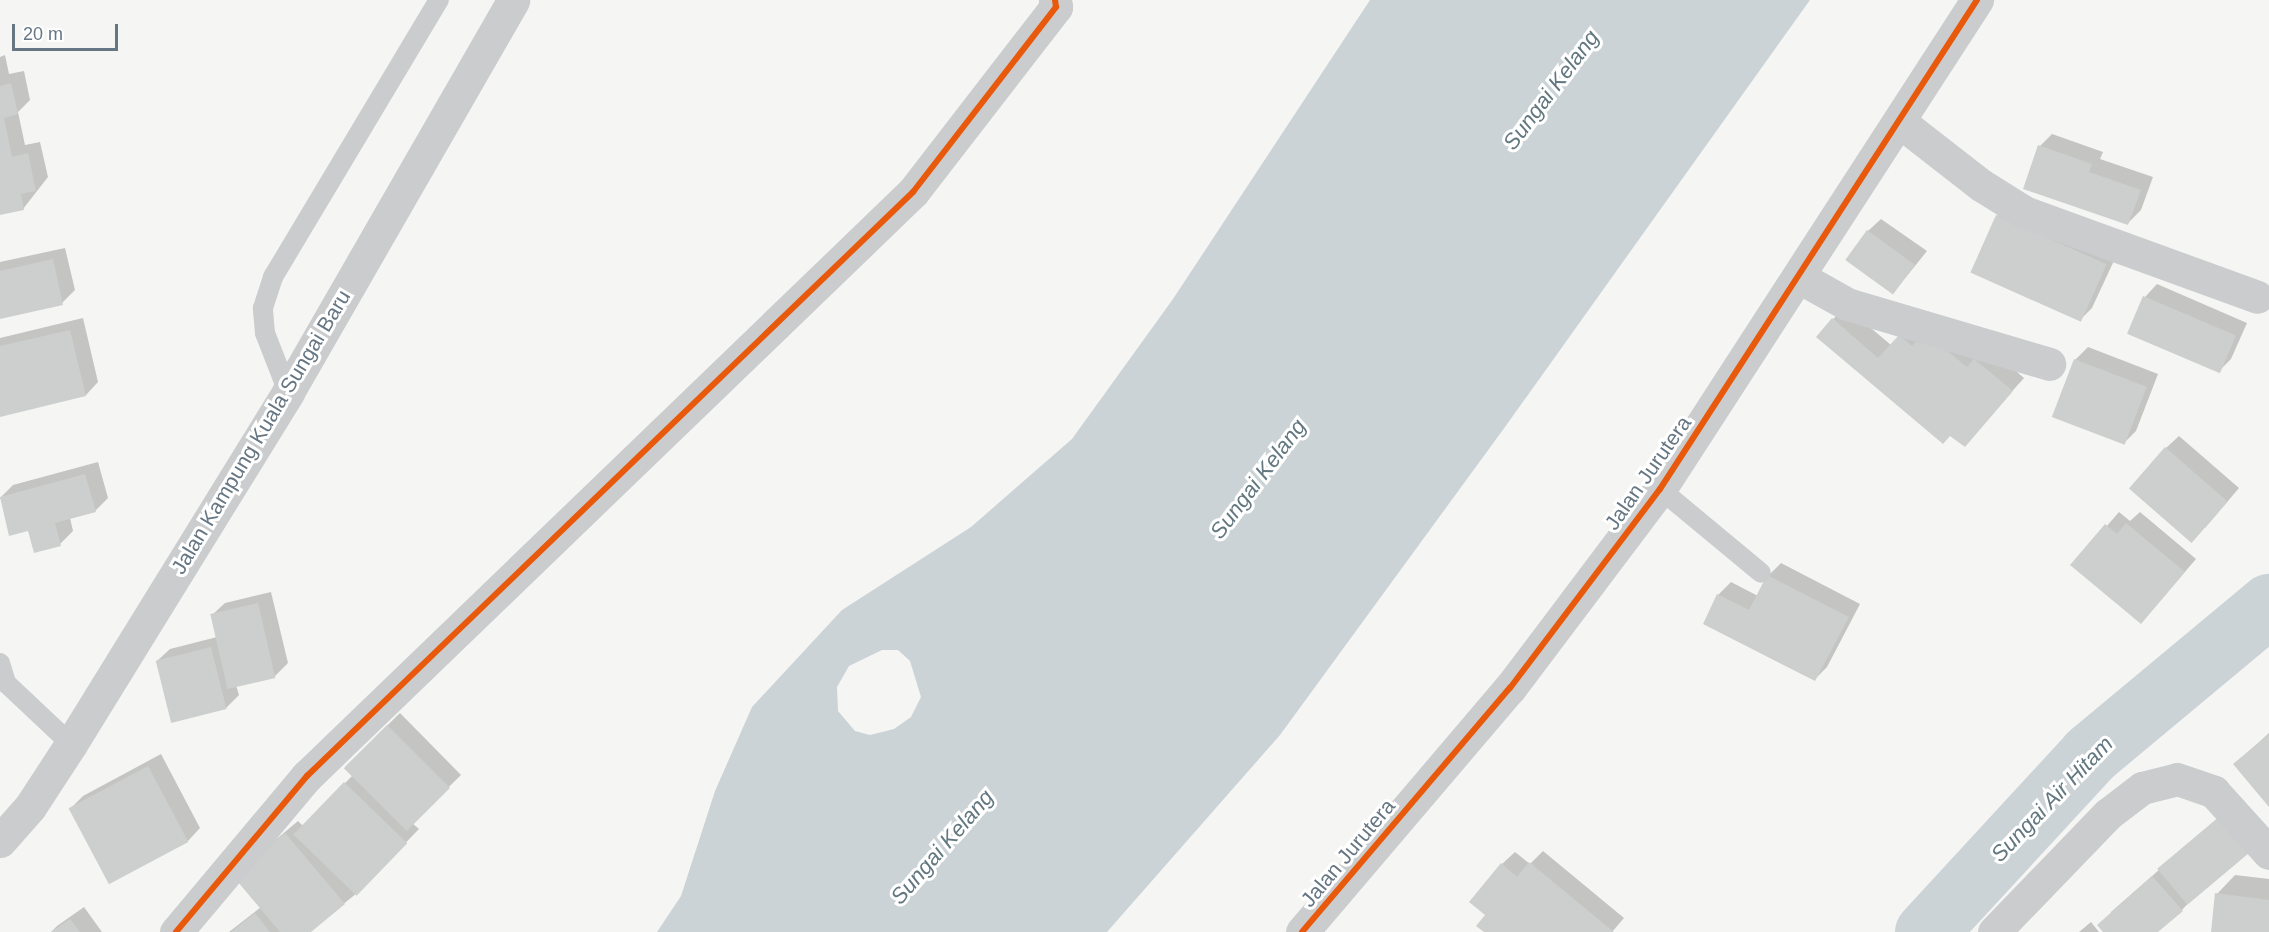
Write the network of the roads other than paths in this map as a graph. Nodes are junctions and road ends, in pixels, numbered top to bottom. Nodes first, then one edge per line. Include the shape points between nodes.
1 (439, 0) edge
2 (1055, 0) edge
3 (1977, 0) edge
4 (514, 5) edge
5 (1900, 122) junction
6 (1799, 277) junction
7 (2258, 297) dead end
8 (2049, 364) dead end
9 (288, 392) junction
10 (1660, 489) junction
11 (1761, 573) dead end
12 (0, 663) edge
13 (71, 744) junction
14 (0, 841) edge
15 (2269, 853) edge
16 (177, 932) edge
17 (1302, 932) edge
18 (1994, 932) edge

1 - 9 lane via 273,277 263,308 265,333
2 - 16 street via 1056,7 914,192 307,776
3 - 5 street, Jalan Jurutera
4 - 9 street, Jalan Kampung Kuala Sungai Baru
5 - 6 street, Jalan Jurutera
5 - 7 street via 1981,185 2024,212
6 - 8 street via 1847,304
6 - 10 street, Jalan Jurutera
9 - 13 street, Jalan Kampung Kuala Sungai Baru
10 - 11 lane
10 - 17 street, Jalan Jurutera via 1510,688
12 - 13 lane via 6,683
13 - 14 street, Jalan Kampung Kuala Sungai Baru via 30,807
15 - 18 street via 2214,792 2177,779 2142,788 2108,814

